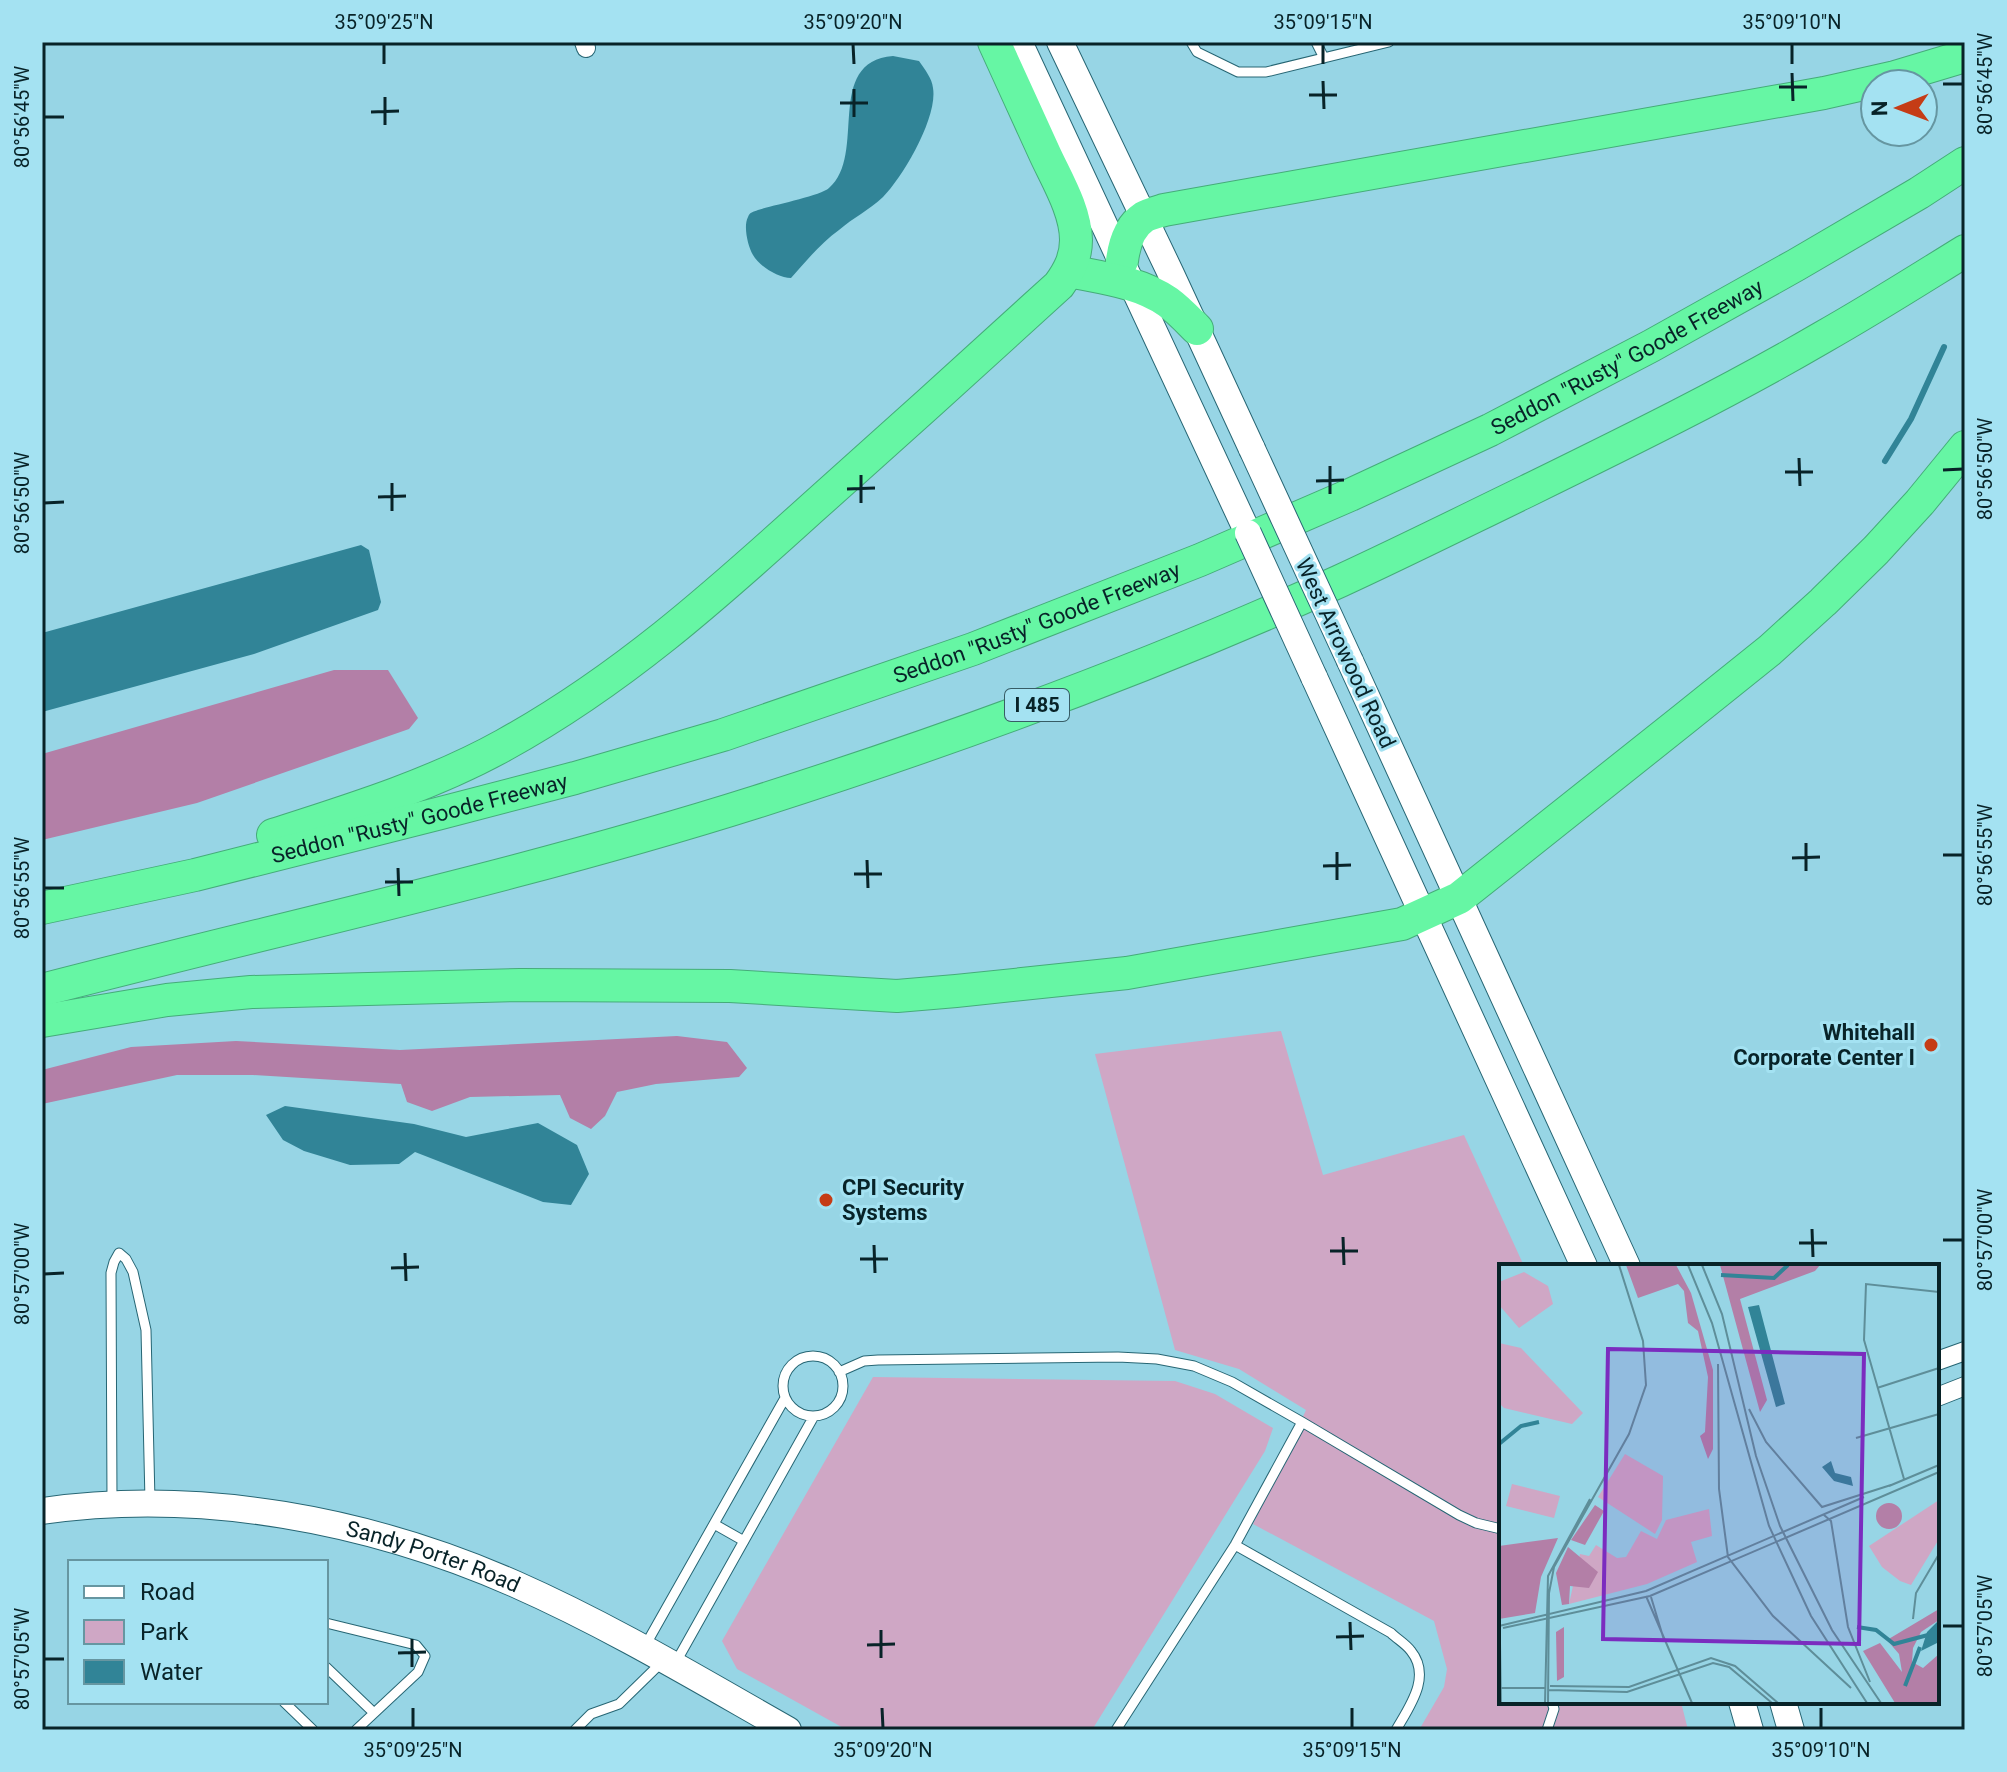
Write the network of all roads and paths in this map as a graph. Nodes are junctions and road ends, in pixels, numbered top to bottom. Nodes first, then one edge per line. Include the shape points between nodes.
1 (994, 42) edge
2 (1019, 42) edge
3 (1060, 42) edge
4 (1191, 42) edge
5 (1316, 42) edge
6 (1389, 42) edge
7 (1965, 56) edge
8 (1324, 58) junction
9 (1965, 163) edge
10 (1144, 217) junction
11 (1965, 251) edge
12 (1069, 271) junction
13 (1128, 273) junction
14 (1197, 329) junction
15 (1965, 447) edge
16 (1459, 898) junction
17 (76, 899) junction
18 (42, 908) edge
19 (1424, 915) junction
20 (42, 990) edge
21 (42, 1021) edge
22 (1583, 1264) edge
23 (1626, 1264) edge
24 (1965, 1351) edge
25 (1939, 1360) edge
26 (839, 1372) junction
27 (1965, 1386) edge
28 (1939, 1396) edge
29 (785, 1398) junction
30 (814, 1416) junction
31 (1302, 1422) junction
32 (112, 1505) junction
33 (150, 1505) junction
34 (42, 1511) edge
35 (714, 1524) junction
36 (1499, 1529) edge
37 (744, 1541) junction
38 (1235, 1545) junction
39 (328, 1623) edge
40 (661, 1658) junction
41 (328, 1669) edge
42 (286, 1704) edge
43 (1553, 1704) edge
44 (1743, 1704) edge
45 (1784, 1704) edge
46 (374, 1713) junction
47 (313, 1730) edge
48 (356, 1730) edge
49 (575, 1730) edge
50 (788, 1730) edge
51 (1116, 1730) edge
52 (1396, 1730) edge
53 (1547, 1730) edge
54 (1750, 1730) edge
55 (1791, 1730) edge

1 - 12 highway via 1074,222
2 - 13 main road, West Arrowood Road
3 - 10 main road, West Arrowood Road
4 - 8 lane via 1197,52 1238,72 1266,72
5 - 8 lane
6 - 8 lane
7 - 10 highway via 1824,93
9 - 17 highway, Seddon "Rusty" Goode Freeway via 1796,265 1490,430 1200,560 1045,621 723,735 437,814
10 - 13 highway via 1127,237
10 - 14 main road, West Arrowood Road
11 - 20 highway, I 485 via 1822,338 1630,441 1337,582 1046,702 848,772 628,840
12 - 13 highway
12 - 17 highway via 690,617 558,714 477,759 408,789
13 - 14 highway
13 - 19 main road, West Arrowood Road, bridge
14 - 16 main road, West Arrowood Road, bridge
15 - 16 highway via 1876,550 1791,631
16 - 19 highway
16 - 23 main road, West Arrowood Road
17 - 18 highway, Seddon "Rusty" Goode Freeway
19 - 21 highway via 1402,924 1127,973 897,996 730,986 251,992
19 - 22 main road, West Arrowood Road
24 - 25 street
26 - 29 lane via 822,1357 802,1357 787,1369
26 - 30 lane via 841,1397 828,1412
26 - 31 lane via 878,1360 1157,1359 1215,1374
27 - 28 street
29 - 30 lane via 799,1413
29 - 35 lane
30 - 37 lane
31 - 36 lane via 1459,1515
31 - 38 lane
32 - 33 main road, Sandy Porter Road
32 - 33 lane via 111,1273 119,1253 133,1272 146,1330
32 - 34 main road, Sandy Porter Road
33 - 40 main road, Sandy Porter Road via 246,1510 388,1538 514,1584
35 - 37 lane
35 - 40 lane
37 - 40 lane
38 - 51 lane
38 - 52 lane via 1391,1633 1412,1651 1420,1681
39 - 46 lane via 416,1645 425,1656 418,1672
40 - 49 lane via 619,1704 591,1714
40 - 50 main road, Sandy Porter Road
41 - 46 lane
42 - 47 lane
43 - 53 lane
44 - 54 main road
45 - 55 main road
46 - 48 lane

